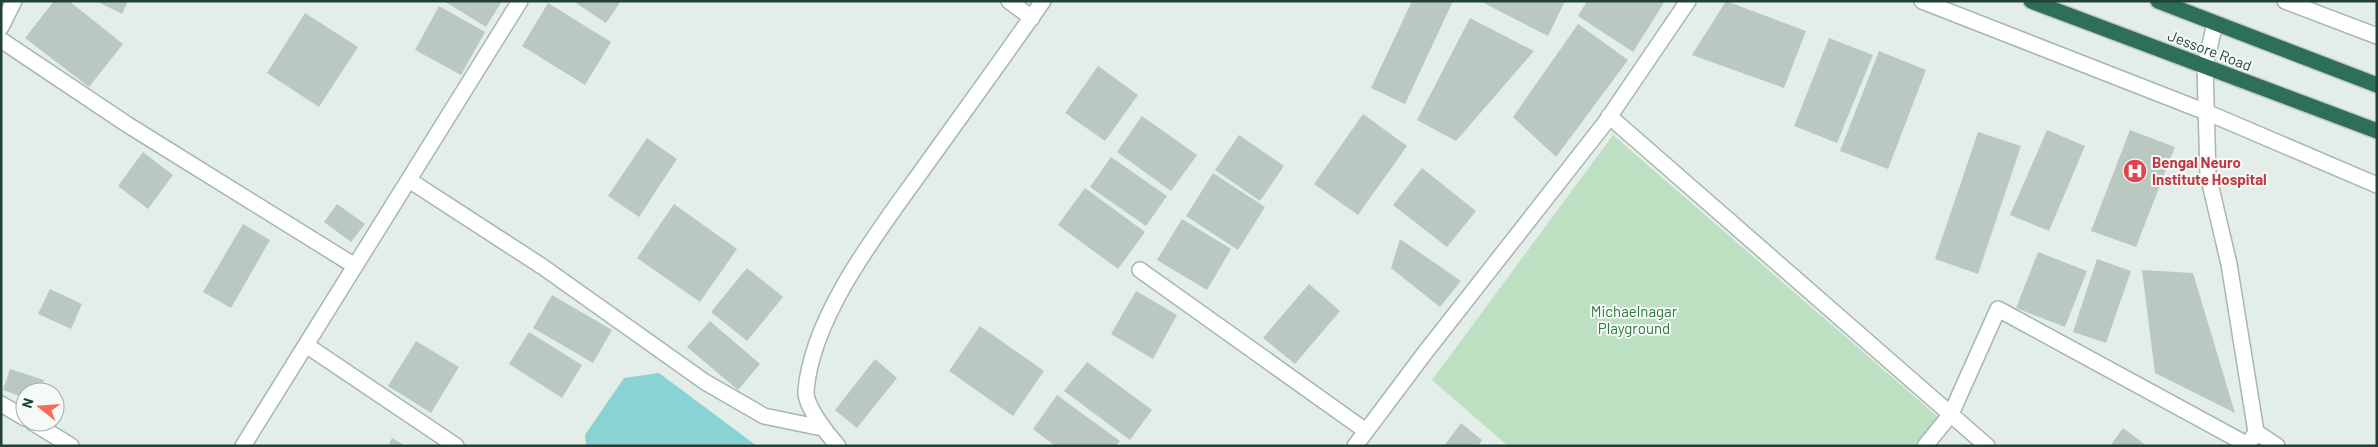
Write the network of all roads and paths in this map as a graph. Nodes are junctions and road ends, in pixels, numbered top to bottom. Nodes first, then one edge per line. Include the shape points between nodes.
1 (14, 1) edge
2 (520, 1) edge
3 (1009, 1) edge
4 (1043, 1) edge
5 (1688, 1) edge
6 (1922, 1) edge
7 (2031, 1) edge
8 (2158, 1) edge
9 (2285, 1) edge
10 (1032, 18) junction
11 (2215, 23) junction
12 (1, 27) edge
13 (2377, 36) edge
14 (1, 40) edge
15 (2205, 67) junction
16 (2377, 86) edge
17 (2206, 112) junction
18 (1609, 116) junction
19 (2377, 131) edge
20 (409, 180) junction
21 (2377, 185) edge
22 (356, 266) junction
23 (1140, 270) dead end
24 (306, 345) junction
25 (1, 404) edge
26 (15, 412) edge
27 (1951, 414) junction
28 (822, 428) junction
29 (1366, 431) junction
30 (48, 432) edge
31 (2256, 432) junction
32 (71, 446) edge
33 (243, 446) edge
34 (456, 446) edge
35 (838, 446) edge
36 (1355, 446) edge
37 (1925, 446) edge
38 (1987, 446) edge
39 (2247, 446) edge
40 (2277, 446) edge

1 - 12 street
2 - 20 street
3 - 10 street
4 - 10 street
5 - 18 street
6 - 17 street
7 - 15 highway, Jessore Road
8 - 11 highway
9 - 13 street
10 - 28 street via 866,249 833,305 813,356 806,393
11 - 15 street
11 - 16 highway
14 - 22 street via 128,125
15 - 17 street
15 - 19 highway, Jessore Road
17 - 21 street
17 - 31 street via 2208,175 2229,264
18 - 27 street
18 - 29 street
20 - 22 street
20 - 28 street via 543,267 705,382 764,416
22 - 24 street
23 - 29 street
24 - 33 street
24 - 34 street
25 - 26 street
27 - 37 street
27 - 38 street
27 - 39 street via 1998,309
28 - 35 street
29 - 36 street
30 - 32 street
31 - 39 street
31 - 40 street

